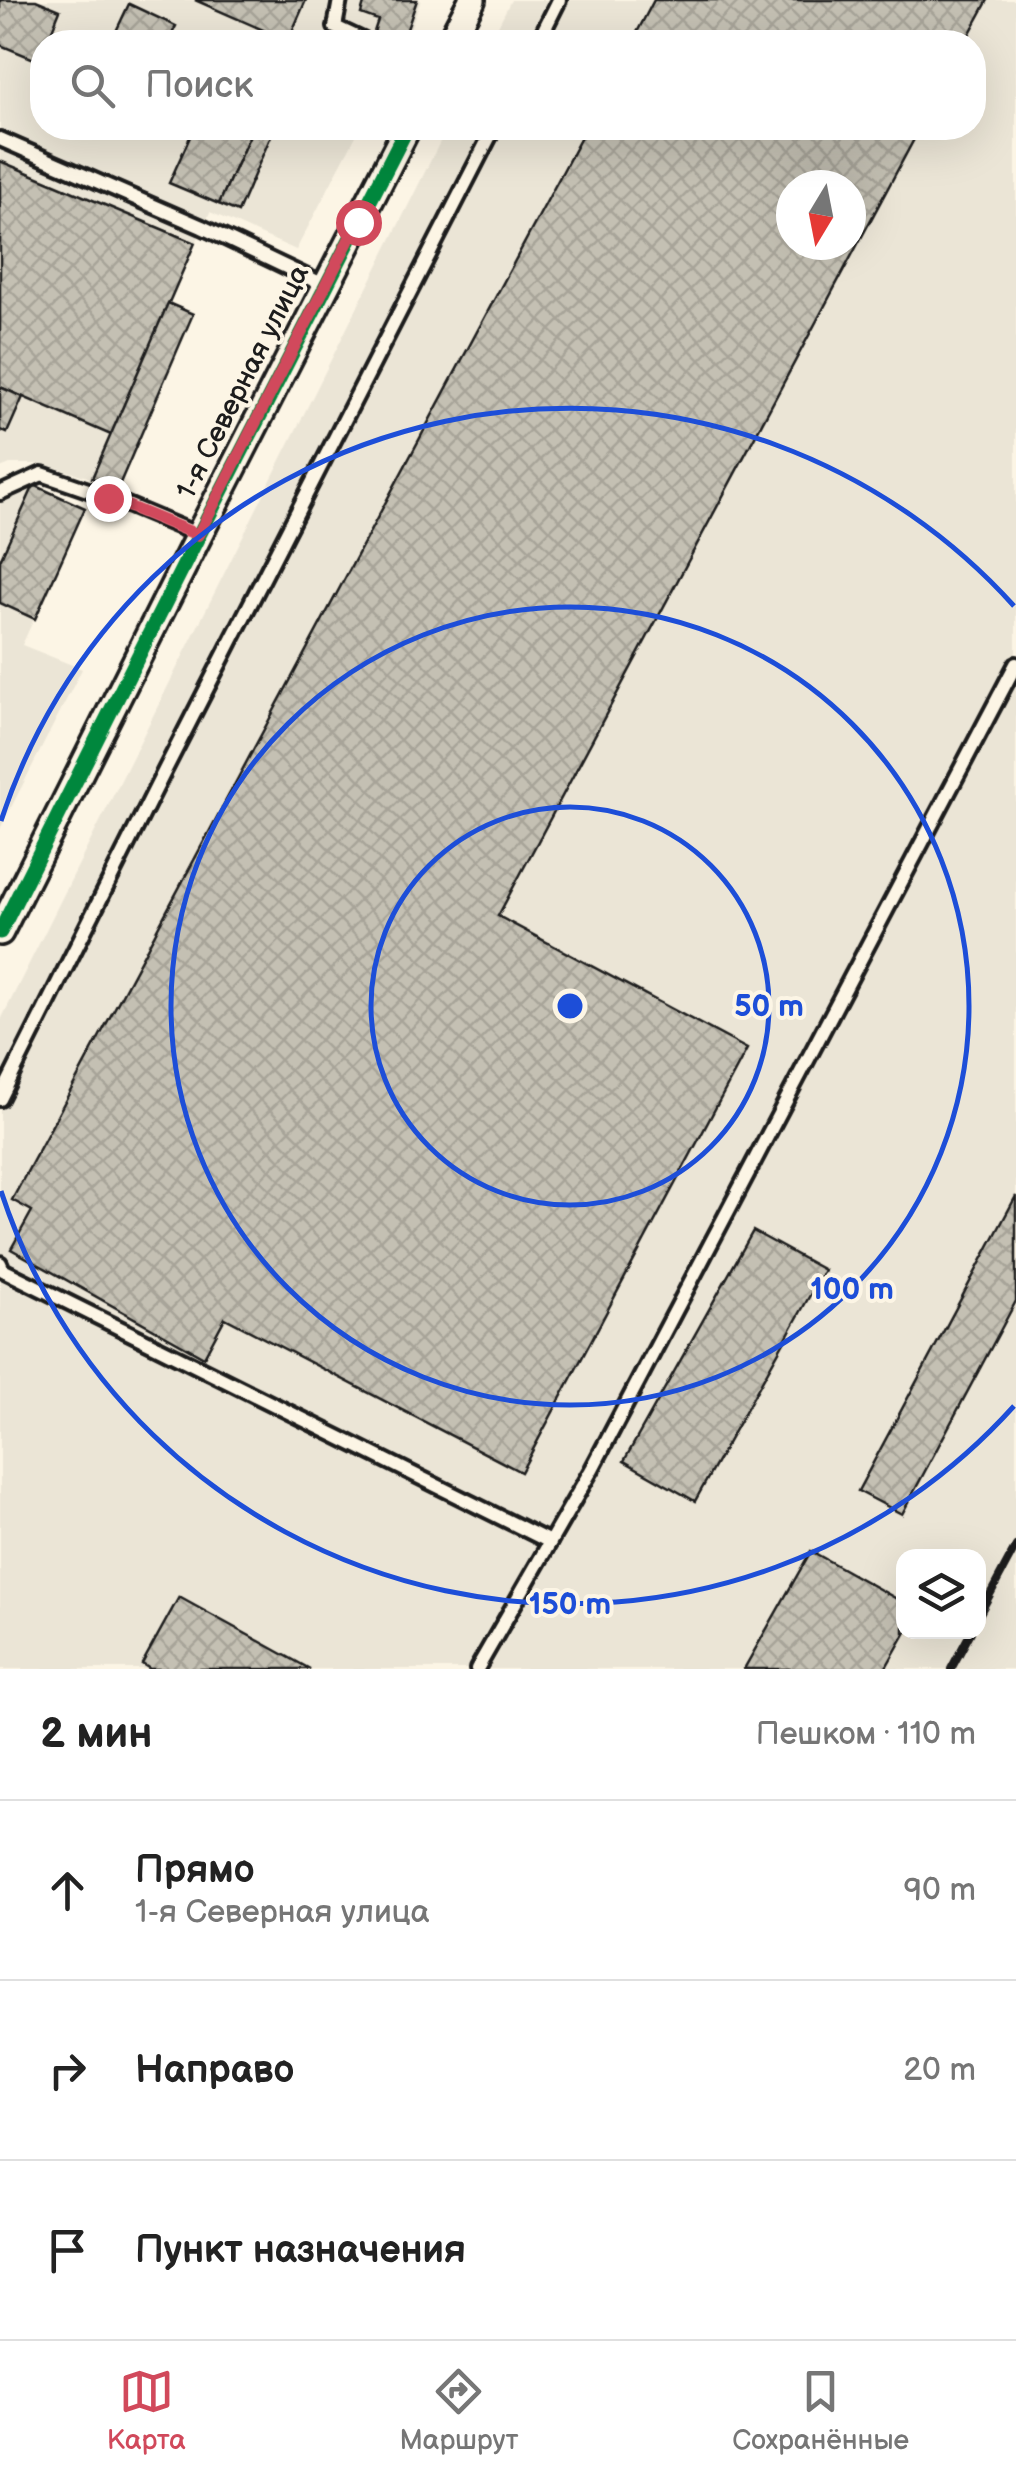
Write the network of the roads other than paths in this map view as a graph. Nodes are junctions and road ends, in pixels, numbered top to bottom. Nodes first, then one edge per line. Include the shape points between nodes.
1 (340, 0) edge
2 (472, 0) edge
3 (560, 0) edge
4 (341, 30) edge
5 (456, 30) edge
6 (544, 30) edge
7 (0, 139) edge
8 (401, 140) edge
9 (488, 140) edge
10 (326, 286) junction
11 (0, 493) edge
12 (198, 535) junction
13 (1016, 664) edge
14 (0, 932) edge
15 (0, 1099) edge
16 (0, 1263) edge
17 (550, 1542) junction
18 (477, 1669) edge

1 - 4 lane via 335,27
2 - 5 street
3 - 6 lane
7 - 10 lane
8 - 10 street, 1-я Северная улица
9 - 15 lane
10 - 12 street, 1-я Северная улица
11 - 12 lane via 42,474
12 - 14 street, 1-я Северная улица
13 - 17 lane
16 - 17 lane
17 - 18 lane

